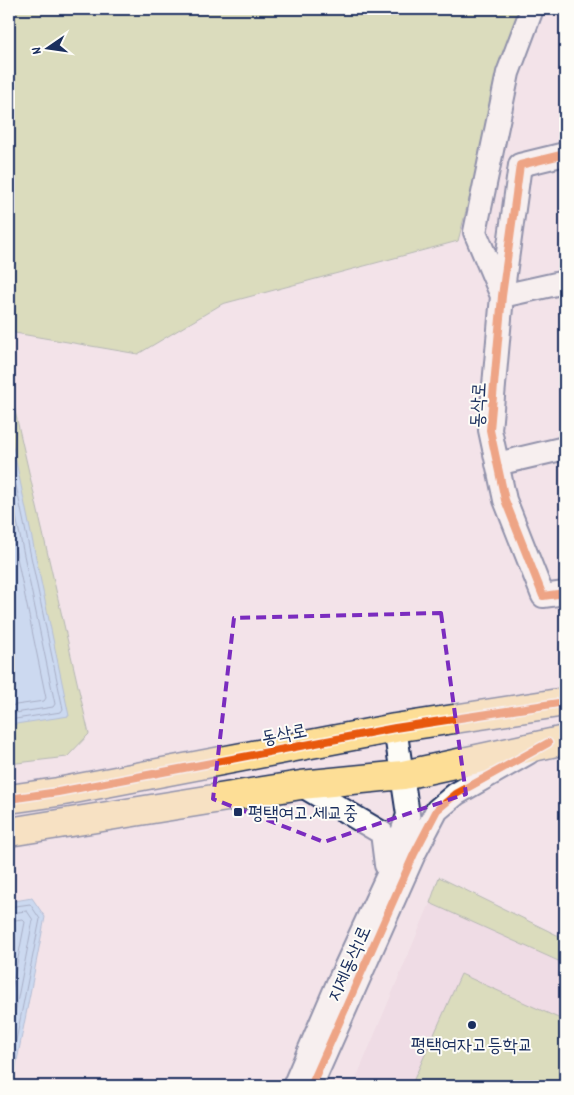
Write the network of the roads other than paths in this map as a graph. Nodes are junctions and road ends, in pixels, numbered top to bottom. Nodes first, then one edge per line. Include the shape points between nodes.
1 (532, 9) edge
2 (565, 154) edge
3 (565, 282) edge
4 (502, 296) junction
5 (565, 448) edge
6 (497, 464) junction
7 (565, 592) edge
8 (565, 702) edge
9 (395, 728) junction
10 (557, 741) edge
11 (403, 775) junction
12 (301, 785) junction
13 (9, 800) edge
14 (408, 815) junction
15 (9, 832) edge
16 (414, 854) junction
17 (387, 876) junction
18 (294, 1086) edge
19 (311, 1086) edge

1 - 4 street, 동삭로 via 508,73 475,232
2 - 4 street via 520,165
3 - 4 street
4 - 6 street, 동삭로 via 490,430
5 - 6 street
6 - 7 street, 동삭로 via 504,500 543,596
8 - 9 main road, 동삭로
9 - 11 street, 지제동삭1로
9 - 13 main road, 동삭로
10 - 11 main road
10 - 16 street via 456,794 437,810
11 - 12 main road
11 - 14 street, 지제동삭1로
12 - 15 main road
12 - 17 street via 382,833
14 - 16 street, 지제동삭1로
14 - 17 street, 지제동삭1로
16 - 19 street, 지제동삭1로
17 - 18 street, 지제동삭1로

